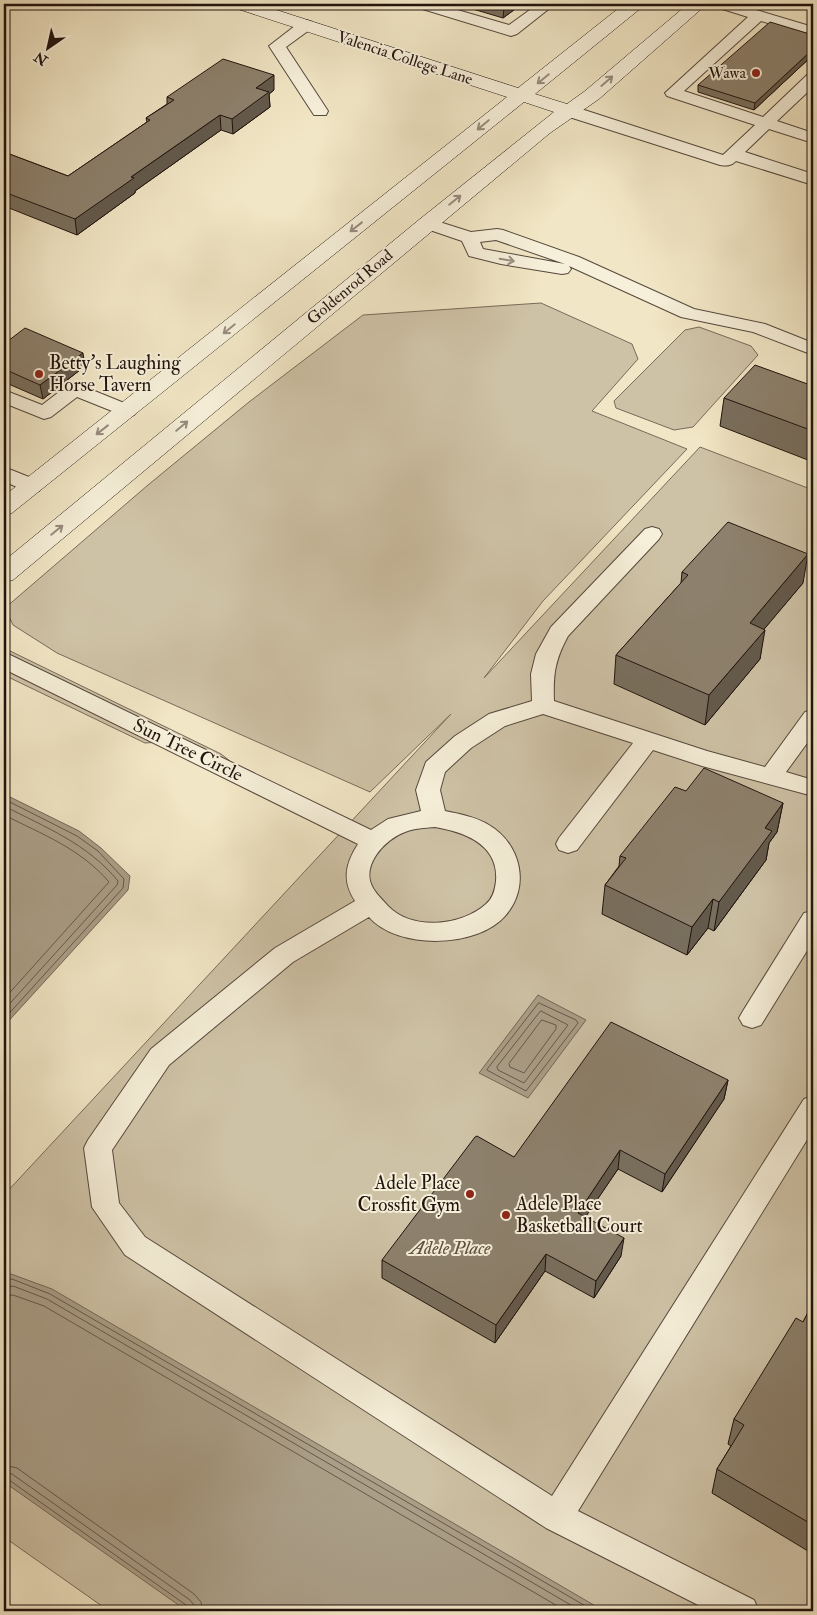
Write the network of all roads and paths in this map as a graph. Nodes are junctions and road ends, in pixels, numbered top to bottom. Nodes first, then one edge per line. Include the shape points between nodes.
1 (241, 4) edge
2 (421, 4) edge
3 (547, 4) edge
4 (635, 4) edge
5 (698, 4) edge
6 (721, 4) edge
7 (443, 6) edge
8 (267, 7) edge
9 (759, 15) junction
10 (306, 26) junction
11 (813, 32) edge
12 (813, 78) edge
13 (521, 96) junction
14 (320, 111) dead end
15 (568, 111) junction
16 (766, 123) junction
17 (813, 138) edge
18 (733, 154) junction
19 (813, 180) edge
20 (427, 223) junction
21 (813, 349) edge
22 (4, 396) edge
23 (127, 411) junction
24 (4, 473) edge
25 (32, 486) junction
26 (4, 508) edge
27 (652, 534) dead end
28 (4, 574) edge
29 (4, 660) edge
30 (543, 706) junction
31 (813, 718) edge
32 (648, 740) junction
33 (770, 776) junction
34 (813, 788) edge
35 (435, 818) junction
36 (373, 841) junction
37 (568, 844) dead end
38 (371, 904) junction
39 (813, 920) edge
40 (752, 1018) dead end
41 (813, 1108) edge
42 (557, 1517) junction
43 (743, 1611) edge

1 - 8 main road, Valencia College Lane
2 - 7 lane
3 - 7 lane via 510,31
4 -> 13 main road
15 -> 5 main road, Goldenrod Road via 592,95
6 - 9 lane
8 - 10 main road, Valencia College Lane
9 - 11 lane
9 - 16 lane via 673,93
10 - 13 main road, Valencia College Lane
10 - 14 lane via 277,46
12 - 16 lane
13 - 15 main road, Valencia College Lane
13 -> 23 main road
15 - 18 lane via 726,161
20 -> 15 main road, Goldenrod Road
16 - 17 lane
16 - 18 lane
18 - 19 lane
20 - 21 lane via 470,238 475,252 605,277 688,313 758,328
28 -> 20 main road, Goldenrod Road
22 - 23 lane via 44,413 75,389
23 -> 25 main road
24 - 25 lane
25 - 26 main road
27 - 30 lane via 559,632 547,654 542,674
29 - 36 lane, Sun Tree Circle
30 - 32 lane
30 - 35 lane via 497,720 463,742 434,768 428,790
31 - 33 lane
32 - 33 lane
32 - 37 lane
33 - 34 lane
35 - 36 lane via 414,820 392,828
35 - 38 lane via 460,822 483,832 503,852 510,876 508,891 498,908 469,927 434,933 393,923
36 - 38 lane via 362,858 359,871 360,888
38 - 42 lane via 284,955 160,1058 98,1148 106,1207 135,1246
39 - 40 lane
41 - 42 lane
42 - 43 lane

